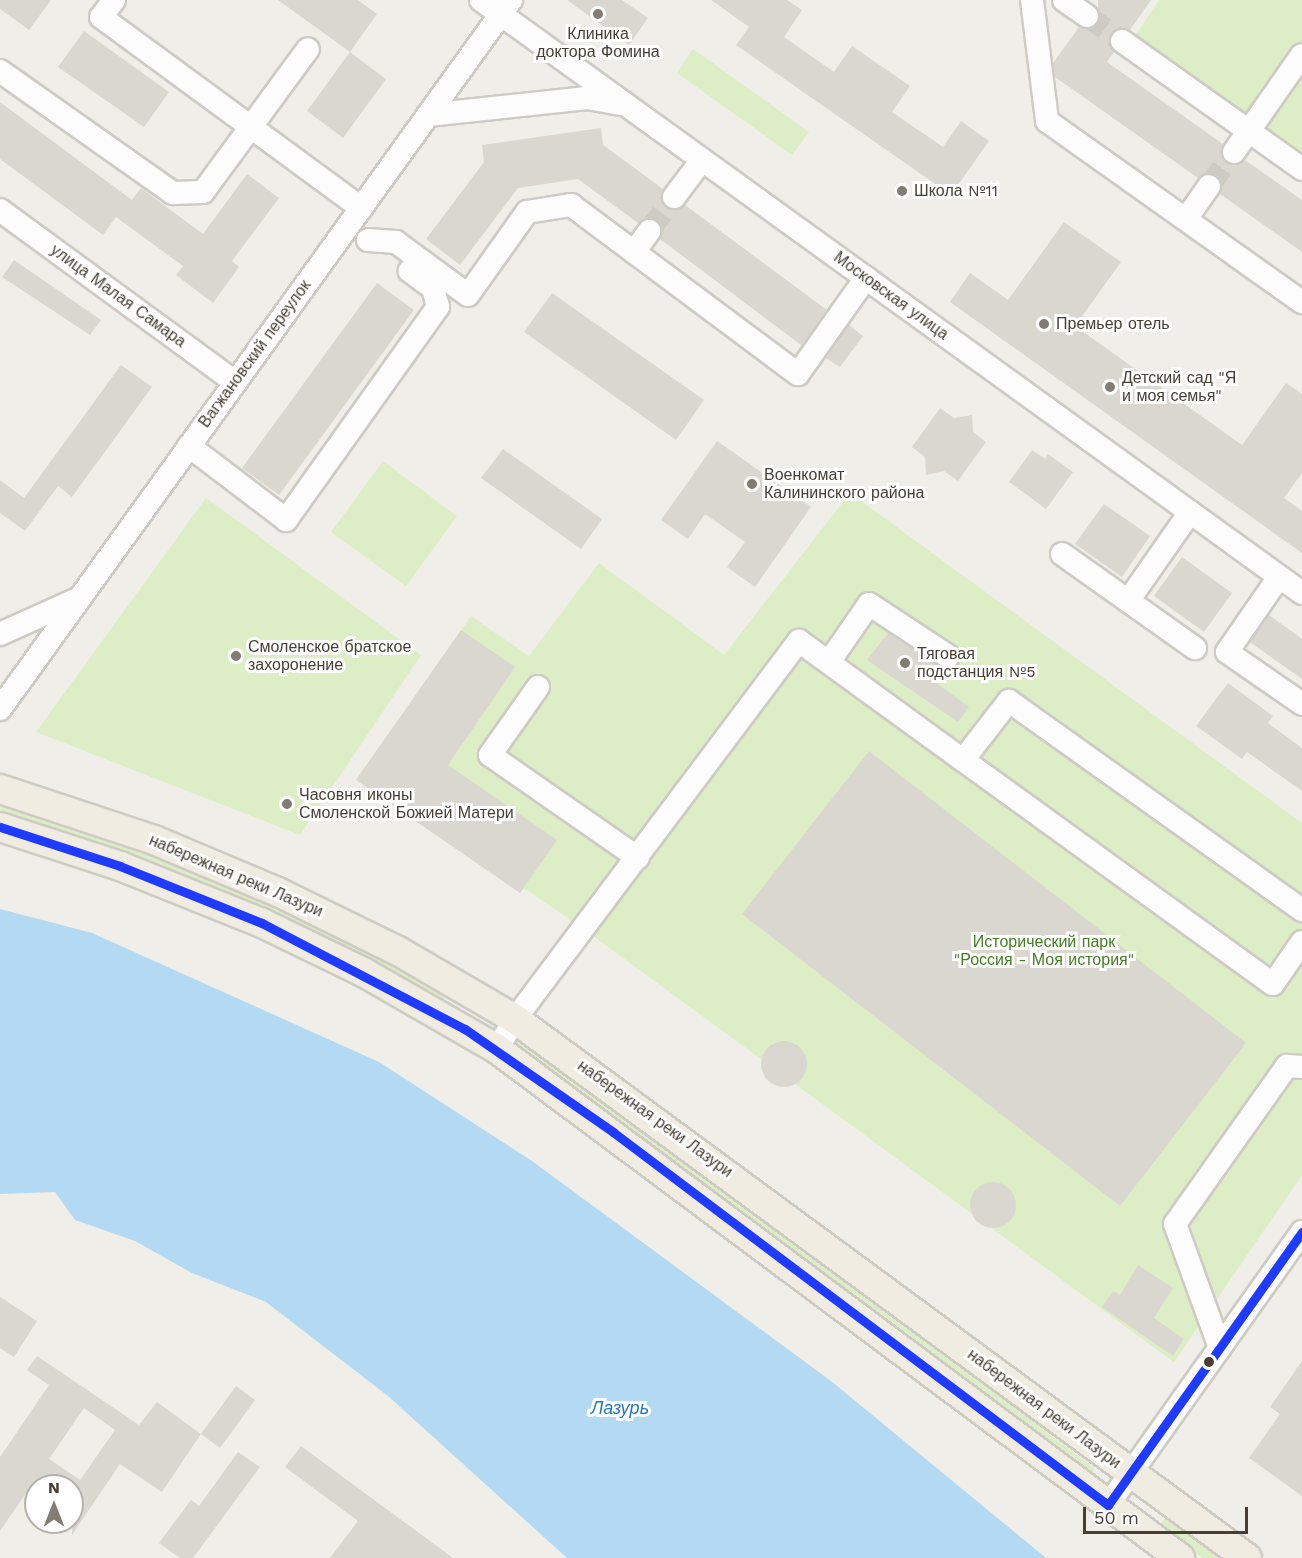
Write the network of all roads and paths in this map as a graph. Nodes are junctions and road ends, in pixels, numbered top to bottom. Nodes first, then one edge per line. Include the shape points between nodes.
1 (114, 0) edge
2 (481, 0) edge
3 (1032, 0) edge
4 (1064, 0) edge
5 (506, 7) edge
6 (1087, 16) tunnel mouth
7 (1122, 41) tunnel mouth
8 (308, 49) dead end
9 (1302, 55) edge
10 (0, 71) edge
11 (627, 105) junction
12 (428, 115) junction
13 (250, 127) junction
14 (1248, 131) junction
15 (1234, 152) tunnel mouth
16 (702, 160) junction
17 (1302, 169) edge
18 (1209, 186) tunnel mouth
19 (675, 197) tunnel mouth
20 (361, 208) junction
21 (0, 210) edge
22 (1186, 219) junction
23 (347, 227) junction
24 (649, 231) tunnel mouth
25 (368, 240) junction
26 (634, 252) junction
27 (867, 278) junction
28 (1302, 302) edge
29 (235, 382) junction
30 (189, 446) junction
31 (1190, 512) junction
32 (1062, 554) dead end
33 (1279, 577) junction
34 (1302, 593) edge
35 (79, 599) junction
36 (1128, 601) junction
37 (0, 634) edge
38 (1195, 648) dead end
39 (948, 656) dead end
40 (829, 662) junction
41 (538, 687) dead end
42 (1302, 704) edge
43 (0, 709) edge
44 (963, 759) junction
45 (0, 789) edge
46 (0, 827) edge
47 (638, 858) junction
48 (1302, 910) edge
49 (1302, 942) edge
50 (514, 1019) junction
51 (497, 1049) junction
52 (1302, 1067) edge
53 (1302, 1232) edge
54 (1220, 1348) junction
55 (1131, 1474) junction
56 (1108, 1505) junction
57 (1180, 1558) edge
58 (1247, 1558) edge

1 - 13 street via 101,17
2 - 5 street, Московская улица
3 - 22 street via 1047,121
4 - 6 street
5 - 11 street, Московская улица
5 - 12 street, Вагжановский переулок
7 - 14 street
8 - 13 street
9 - 14 street
10 - 13 street via 173,193 203,192
11 - 12 street via 587,98
11 - 16 street, Московская улица
12 - 20 street, Вагжановский переулок
13 - 20 street
14 - 15 street
14 - 17 street
16 - 19 street
16 - 27 street, Московская улица
18 - 22 street
20 - 23 street, Вагжановский переулок
21 - 29 street, улица Малая Самара
22 - 28 street
23 - 25 street
23 - 29 street, Вагжановский переулок
24 - 26 street
25 - 26 street via 396,242 468,295 527,212 571,205
25 - 30 street via 433,288 438,307 286,520
26 - 27 street via 798,374
27 - 31 street, Московская улица
29 - 30 street, Вагжановский переулок
30 - 35 street, Вагжановский переулок
31 - 33 street, Московская улица
31 - 36 street
32 - 36 street
33 - 34 street, Московская улица
33 - 42 street via 1227,652
35 - 37 street
35 - 43 street, Вагжановский переулок
36 - 38 street
39 - 40 street via 869,604
40 - 44 street
40 - 47 street via 800,641
41 - 47 street via 490,755
44 - 48 street via 1009,701
44 - 49 street via 1273,984
45 - 50 main road, набережная реки Лазури via 154,840 278,892 399,951
46 - 51 main road, набережная реки Лазури via 129,869 262,923 390,987
47 - 50 street
50 - 51 street
50 - 55 main road, набережная реки Лазури
51 - 56 main road, набережная реки Лазури
52 - 54 street via 1287,1066 1175,1224
53 - 54 street
54 - 55 street
55 - 56 street
55 - 58 main road, набережная реки Лазури
56 - 57 main road, набережная реки Лазури

